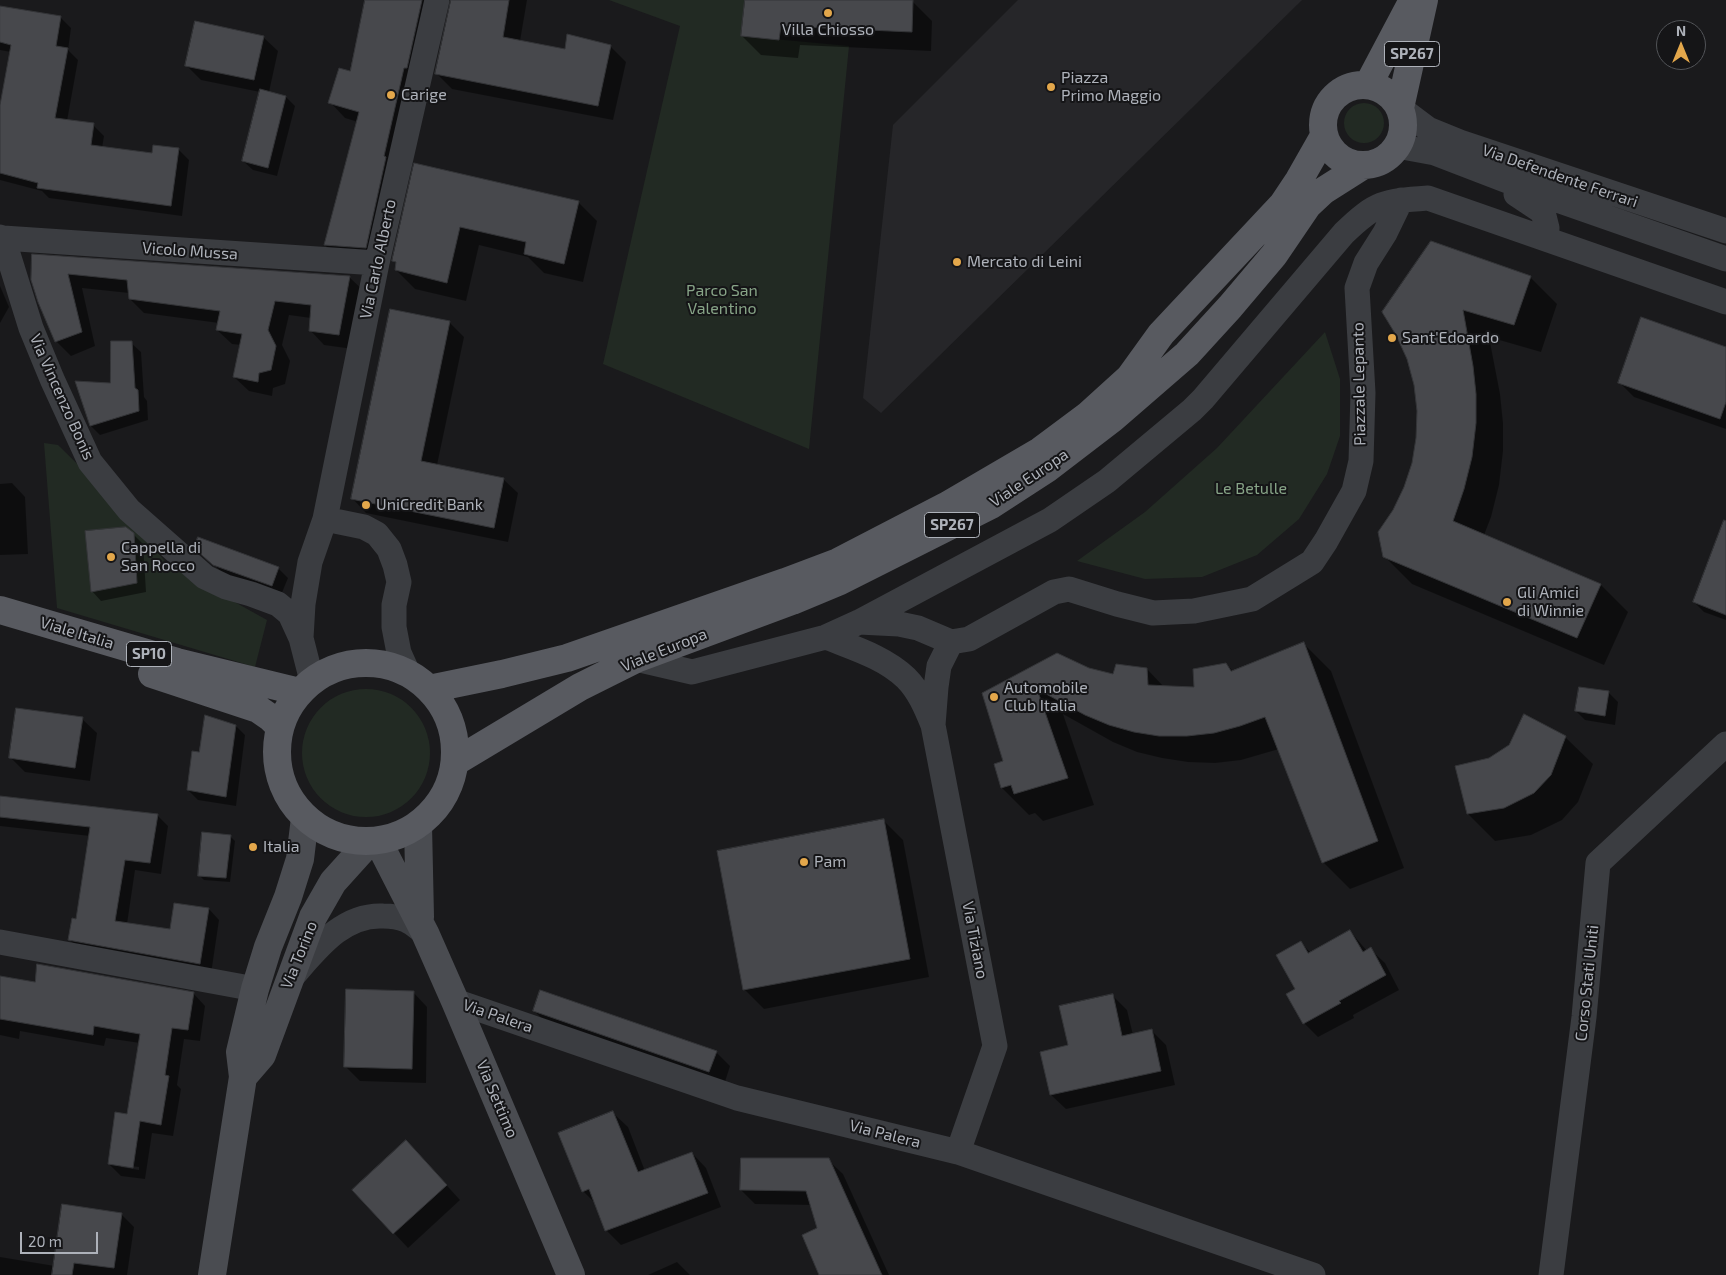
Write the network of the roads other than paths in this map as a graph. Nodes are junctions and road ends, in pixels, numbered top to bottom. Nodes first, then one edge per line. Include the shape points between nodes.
1 (437, 0) edge
2 (1413, 0) edge
3 (1424, 0) edge
4 (1368, 85) junction
5 (1400, 108) junction
6 (1324, 136) junction
7 (1397, 146) junction
8 (1364, 165) junction
9 (1506, 180) junction
10 (1401, 200) junction
11 (1726, 232) edge
12 (2, 237) edge
13 (1546, 239) junction
14 (1726, 259) edge
15 (376, 263) junction
16 (1726, 302) edge
17 (324, 518) junction
18 (0, 610) edge
19 (859, 622) junction
20 (0, 627) edge
21 (826, 637) junction
22 (301, 638) junction
23 (951, 642) junction
24 (636, 659) junction
25 (418, 681) junction
26 (306, 687) junction
27 (933, 725) junction
28 (280, 727) junction
29 (1726, 744) edge
30 (455, 762) junction
31 (305, 818) junction
32 (418, 825) junction
33 (374, 841) junction
34 (423, 928) junction
35 (0, 942) edge
36 (288, 981) junction
37 (254, 989) junction
38 (455, 1001) junction
39 (243, 1077) junction
40 (958, 1152) junction
41 (212, 1275) edge
42 (571, 1275) edge
43 (1313, 1275) edge
44 (1552, 1275) edge

1 - 15 street, Via Carlo Alberto
2 - 4 main road, SP267
3 - 5 main road, SP267
4 - 5 main road via 1381,89
4 - 6 main road via 1355,85 1332,98 1322,123
5 - 7 main road via 1403,128
5 - 11 street, Via Defendente Ferrari via 1428,129 1460,142
6 - 8 main road via 1338,158 1350,164
6 - 25 main road, Viale Europa / SP267 via 1283,204 1161,334 1130,377 1087,416 1040,451 946,506 838,562 794,579 567,658 502,674
7 - 8 main road via 1377,163
7 - 9 street, Via Defendente Ferrari via 1435,153
8 - 24 main road, Viale Europa / SP267 via 1323,191 1308,205 1274,255 1187,354 1112,419 1048,468 991,505 840,581
9 - 13 street, Via Defendente Ferrari via 1518,197 1543,212
9 - 14 street, Via Defendente Ferrari
10 - 13 street via 1428,198
10 - 19 street via 1383,203 1364,214 1344,233 1202,399 1107,481 1050,520
10 - 23 street, Piazzale Lepanto via 1366,263 1357,288 1363,393 1361,462 1354,491 1312,562 1252,599 1194,611 1153,613 1069,588 1054,592 969,639
12 - 15 street, Vicolo Mussa
12 - 22 street, Via Vincenzo Bonis via 31,328 90,462 129,510 205,577 278,604 290,614
13 - 16 street
15 - 17 street, Via Carlo Alberto
17 - 22 street, Via Carlo Alberto via 310,562
17 - 25 street via 364,527 377,534 389,549 398,582 394,628 398,652
18 - 26 main road, Viale Italia / SP10 via 177,662
19 - 21 street
19 - 23 street via 918,628
20 - 28 main road, Viale Italia / SP10 via 258,709
21 - 24 street via 692,672
21 - 27 street, Via Tiziano via 871,655 906,678 921,698
22 - 26 street, Via Carlo Alberto
23 - 27 street, Via Tiziano via 939,666
24 - 30 main road, Viale Europa / SP267 via 580,687
25 - 26 main road via 392,667 358,663 326,672
25 - 30 main road via 445,710 454,736
26 - 28 main road via 288,709
27 - 40 street, Via Tiziano via 995,1046
28 - 31 main road via 276,754 281,781
29 - 44 street, Corso Stati Uniti via 1598,864 1584,1017
30 - 32 main road via 449,786 436,808
31 - 33 main road via 331,834
31 - 37 main road, Via Torino via 297,869
32 - 33 main road
32 - 34 main road, Via Settimo
33 - 34 main road, Via Settimo
33 - 36 main road, Via Torino via 333,882 313,918
34 - 36 street via 389,916 374,915 355,920 337,930
34 - 38 main road, Via Settimo
35 - 37 street
36 - 39 main road, Via Torino via 262,1054
37 - 39 main road, Via Torino via 240,1052
38 - 40 street, Via Palera via 737,1098
38 - 42 main road, Via Settimo
39 - 41 main road, Via Torino
40 - 43 street, Via Palera

